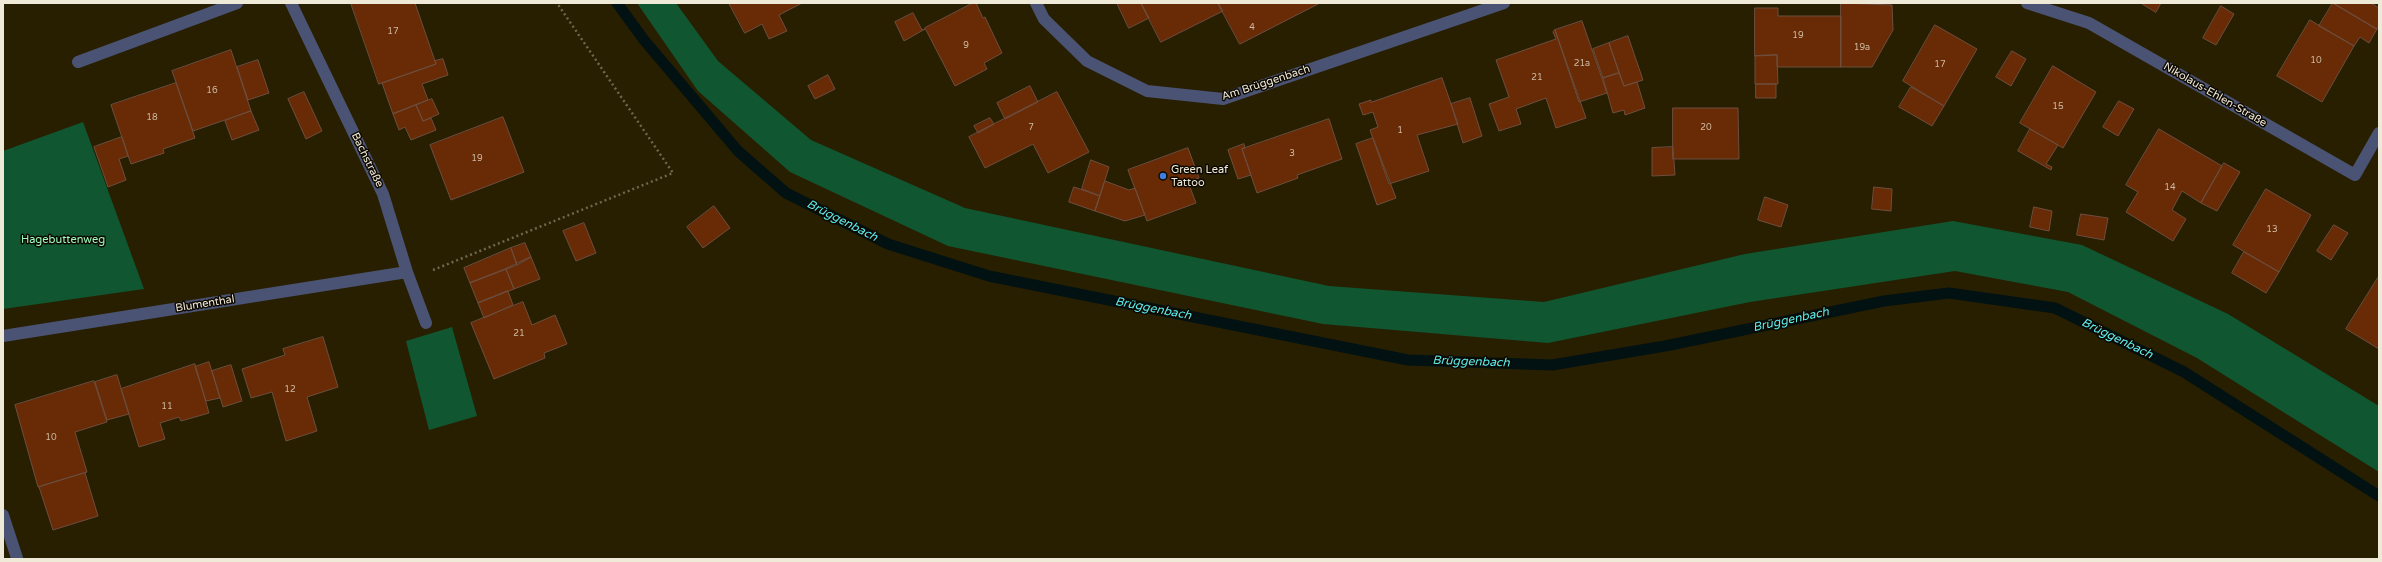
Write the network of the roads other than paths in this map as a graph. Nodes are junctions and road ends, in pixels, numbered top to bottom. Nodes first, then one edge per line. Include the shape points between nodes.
1 (237, 3) edge
2 (291, 3) edge
3 (1036, 3) edge
4 (1504, 3) edge
5 (2028, 3) edge
6 (1472, 8) edge
7 (78, 62) dead end
8 (2379, 133) edge
9 (407, 272) junction
10 (426, 323) dead end
11 (3, 336) edge
12 (3, 515) edge
13 (17, 558) dead end

1 - 7 street
2 - 9 street, Bachstraße via 383,194
3 - 6 street, Am Brüggenbach via 1044,19 1087,61 1147,91 1223,99
4 - 6 street
5 - 8 street, Nikolaus-Ehlen-Straße via 2089,23 2355,175
9 - 10 street, Bachstraße
9 - 11 street, Blumenthal
12 - 13 street

